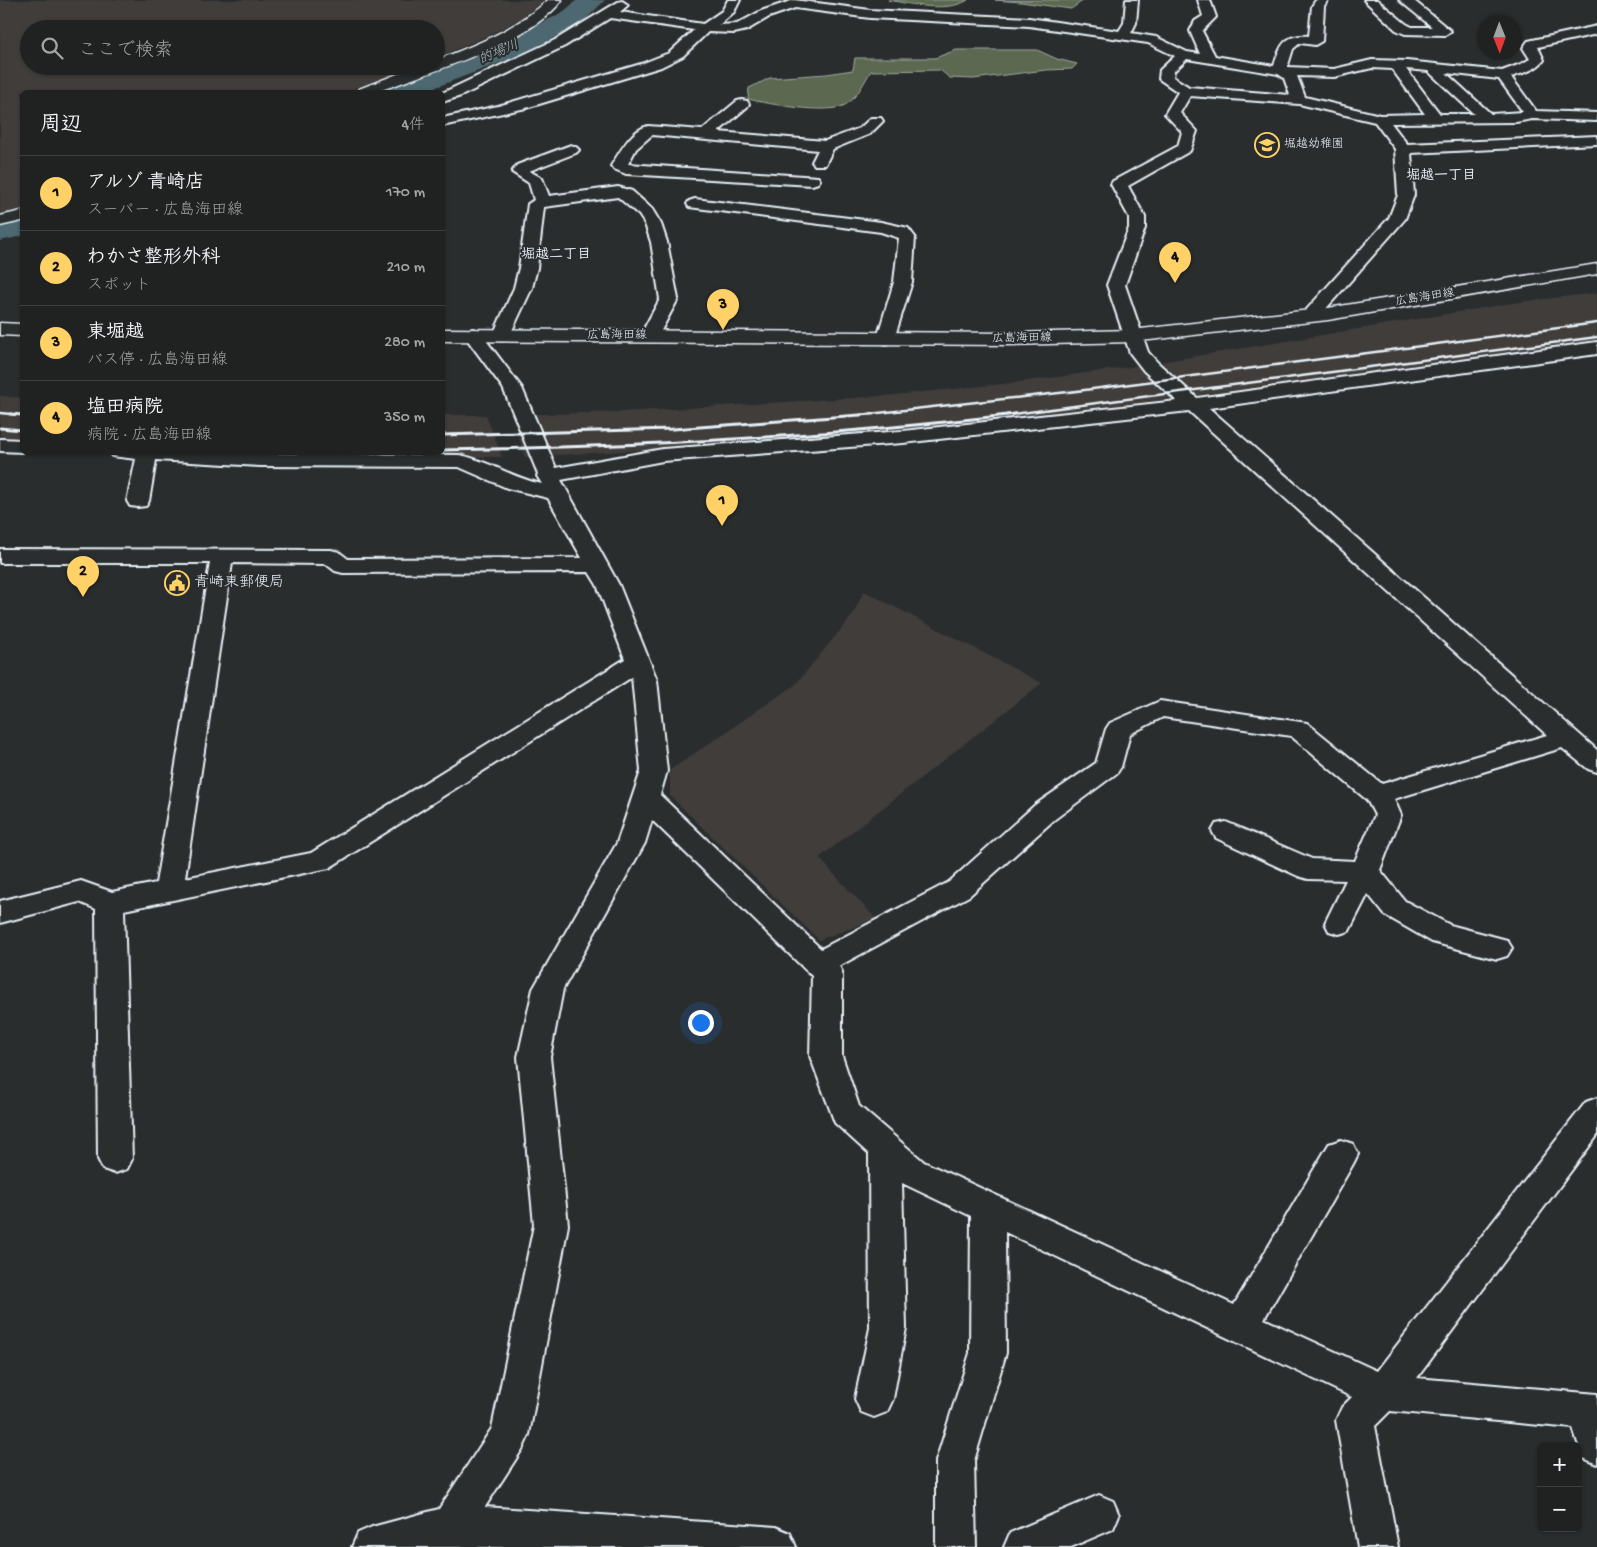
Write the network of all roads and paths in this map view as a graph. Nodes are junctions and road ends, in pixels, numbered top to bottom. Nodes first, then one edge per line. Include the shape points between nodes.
1 (556, 0) edge
2 (628, 0) edge
3 (734, 0) edge
4 (1132, 0) edge
5 (1204, 0) edge
6 (1322, 0) edge
7 (1370, 0) edge
8 (1405, 0) edge
9 (608, 14) junction
10 (705, 28) junction
11 (1597, 30) edge
12 (1123, 35) junction
13 (1184, 55) junction
14 (1209, 58) junction
15 (445, 62) edge
16 (1396, 65) junction
17 (1432, 68) junction
18 (1282, 71) junction
19 (408, 75) edge
20 (1503, 75) junction
21 (369, 90) edge
22 (1186, 91) junction
23 (445, 97) edge
24 (1299, 100) junction
25 (742, 104) dead end
26 (1532, 115) junction
27 (1597, 117) edge
28 (1436, 118) junction
29 (1487, 118) junction
30 (1380, 119) junction
31 (876, 121) dead end
32 (445, 122) edge
33 (705, 135) junction
34 (1597, 140) edge
35 (827, 146) junction
36 (1403, 149) junction
37 (571, 150) dead end
38 (812, 180) junction
39 (543, 202) junction
40 (695, 204) dead end
41 (20, 216) edge
42 (799, 217) junction
43 (0, 221) edge
44 (1597, 269) edge
45 (1310, 316) junction
46 (0, 329) edge
47 (20, 330) edge
48 (445, 335) edge
49 (474, 335) junction
50 (502, 335) junction
51 (649, 336) junction
52 (1132, 336) junction
53 (886, 338) junction
54 (1597, 348) edge
55 (1194, 404) junction
56 (0, 445) edge
57 (20, 446) edge
58 (147, 455) edge
59 (166, 455) edge
60 (552, 484) junction
61 (138, 501) dead end
62 (0, 556) edge
63 (222, 556) junction
64 (596, 564) junction
65 (638, 662) junction
66 (1566, 738) junction
67 (1597, 763) edge
68 (1378, 796) junction
69 (646, 798) junction
70 (1226, 831) dead end
71 (1365, 871) junction
72 (169, 891) junction
73 (110, 903) junction
74 (0, 912) edge
75 (1339, 924) dead end
76 (1497, 948) dead end
77 (818, 964) junction
78 (1597, 1111) edge
79 (885, 1149) junction
80 (1341, 1154) dead end
81 (115, 1159) dead end
82 (988, 1207) junction
83 (1241, 1326) junction
84 (1383, 1393) junction
85 (874, 1399) dead end
86 (1594, 1423) edge
87 (1099, 1515) dead end
88 (446, 1536) edge
89 (372, 1547) edge
90 (776, 1547) edge
91 (956, 1547) edge
92 (1024, 1547) edge
93 (1378, 1547) edge

1 - 15 main road via 544,13 510,33
2 - 9 street
3 - 10 street via 720,19
4 - 12 street via 1130,23
5 - 14 street via 1210,17 1196,31
6 - 18 street via 1318,6 1315,41 1297,39 1287,47
7 - 8 street via 1410,31 1445,31
9 - 10 street
9 - 23 street via 560,43
10 - 12 street via 742,27 765,14 794,4 870,14 1029,22
10 - 32 street via 684,49 649,66 512,107
11 - 20 street via 1533,44 1530,48 1537,60
12 - 13 street via 1151,40
13 - 14 street
13 - 22 street via 1167,70 1166,79
14 - 18 street
16 - 17 street
16 - 18 street via 1372,64 1334,73
16 - 28 street
17 - 20 street
17 - 29 street
18 - 24 street via 1290,76
19 - 21 main road
20 - 26 street
22 - 24 street
22 - 52 street via 1172,114 1190,131 1185,148 1119,184 1136,218 1137,228 1116,285
24 - 30 street
25 - 33 street
26 - 27 street
26 - 29 street
28 - 29 street
28 - 30 street
30 - 36 street
31 - 35 street via 865,131
33 - 35 street
33 - 38 street via 648,130 630,147 619,166
34 - 36 street
35 - 38 street
36 - 45 street via 1406,194 1398,219
37 - 39 street via 522,168 520,172 536,181
38 - 42 street
39 - 50 street via 536,204 523,288
39 - 51 street via 618,192 626,194 646,212 659,242 669,299
40 - 42 street
41 - 43 main road
42 - 53 street via 881,227 902,232 907,237 903,282
44 - 45 main road, 広島海田線
45 - 52 main road, 広島海田線
46 - 47 main road
48 - 49 main road, 広島海田線
49 - 50 main road, 広島海田線
49 - 60 street via 512,388
50 - 51 main road, 広島海田線
51 - 53 main road, 広島海田線
52 - 53 main road, 広島海田線
52 - 55 street via 1151,367
54 - 55 street
55 - 60 street via 912,436 664,455
55 - 66 street
56 - 57 street
58 - 61 street
59 - 60 street via 260,460 459,461 519,486
60 - 64 street
62 - 63 street
63 - 64 street via 331,557 343,566
63 - 72 street
64 - 65 street via 608,585
65 - 69 street via 645,680 654,771
65 - 72 street via 319,861
66 - 67 street
66 - 68 street
68 - 71 street via 1388,815
68 - 77 street via 1298,729 1160,709 1119,729 1108,767 1045,812 959,889
69 - 77 street
69 - 88 street via 631,843 548,990 534,1057 551,1225 510,1435
70 - 71 street via 1308,869
71 - 75 street
71 - 76 street via 1395,908 1442,934
72 - 73 street
73 - 74 street via 82,890
73 - 81 street
77 - 79 street via 827,972 826,1056 843,1106 846,1114
78 - 84 street
79 - 82 street via 912,1172
79 - 85 street via 888,1328
80 - 83 street
82 - 83 street
82 - 91 street via 988,1354 955,1461
83 - 84 street
84 - 86 street
84 - 93 street via 1355,1420
87 - 92 street
88 - 89 street
88 - 90 street

